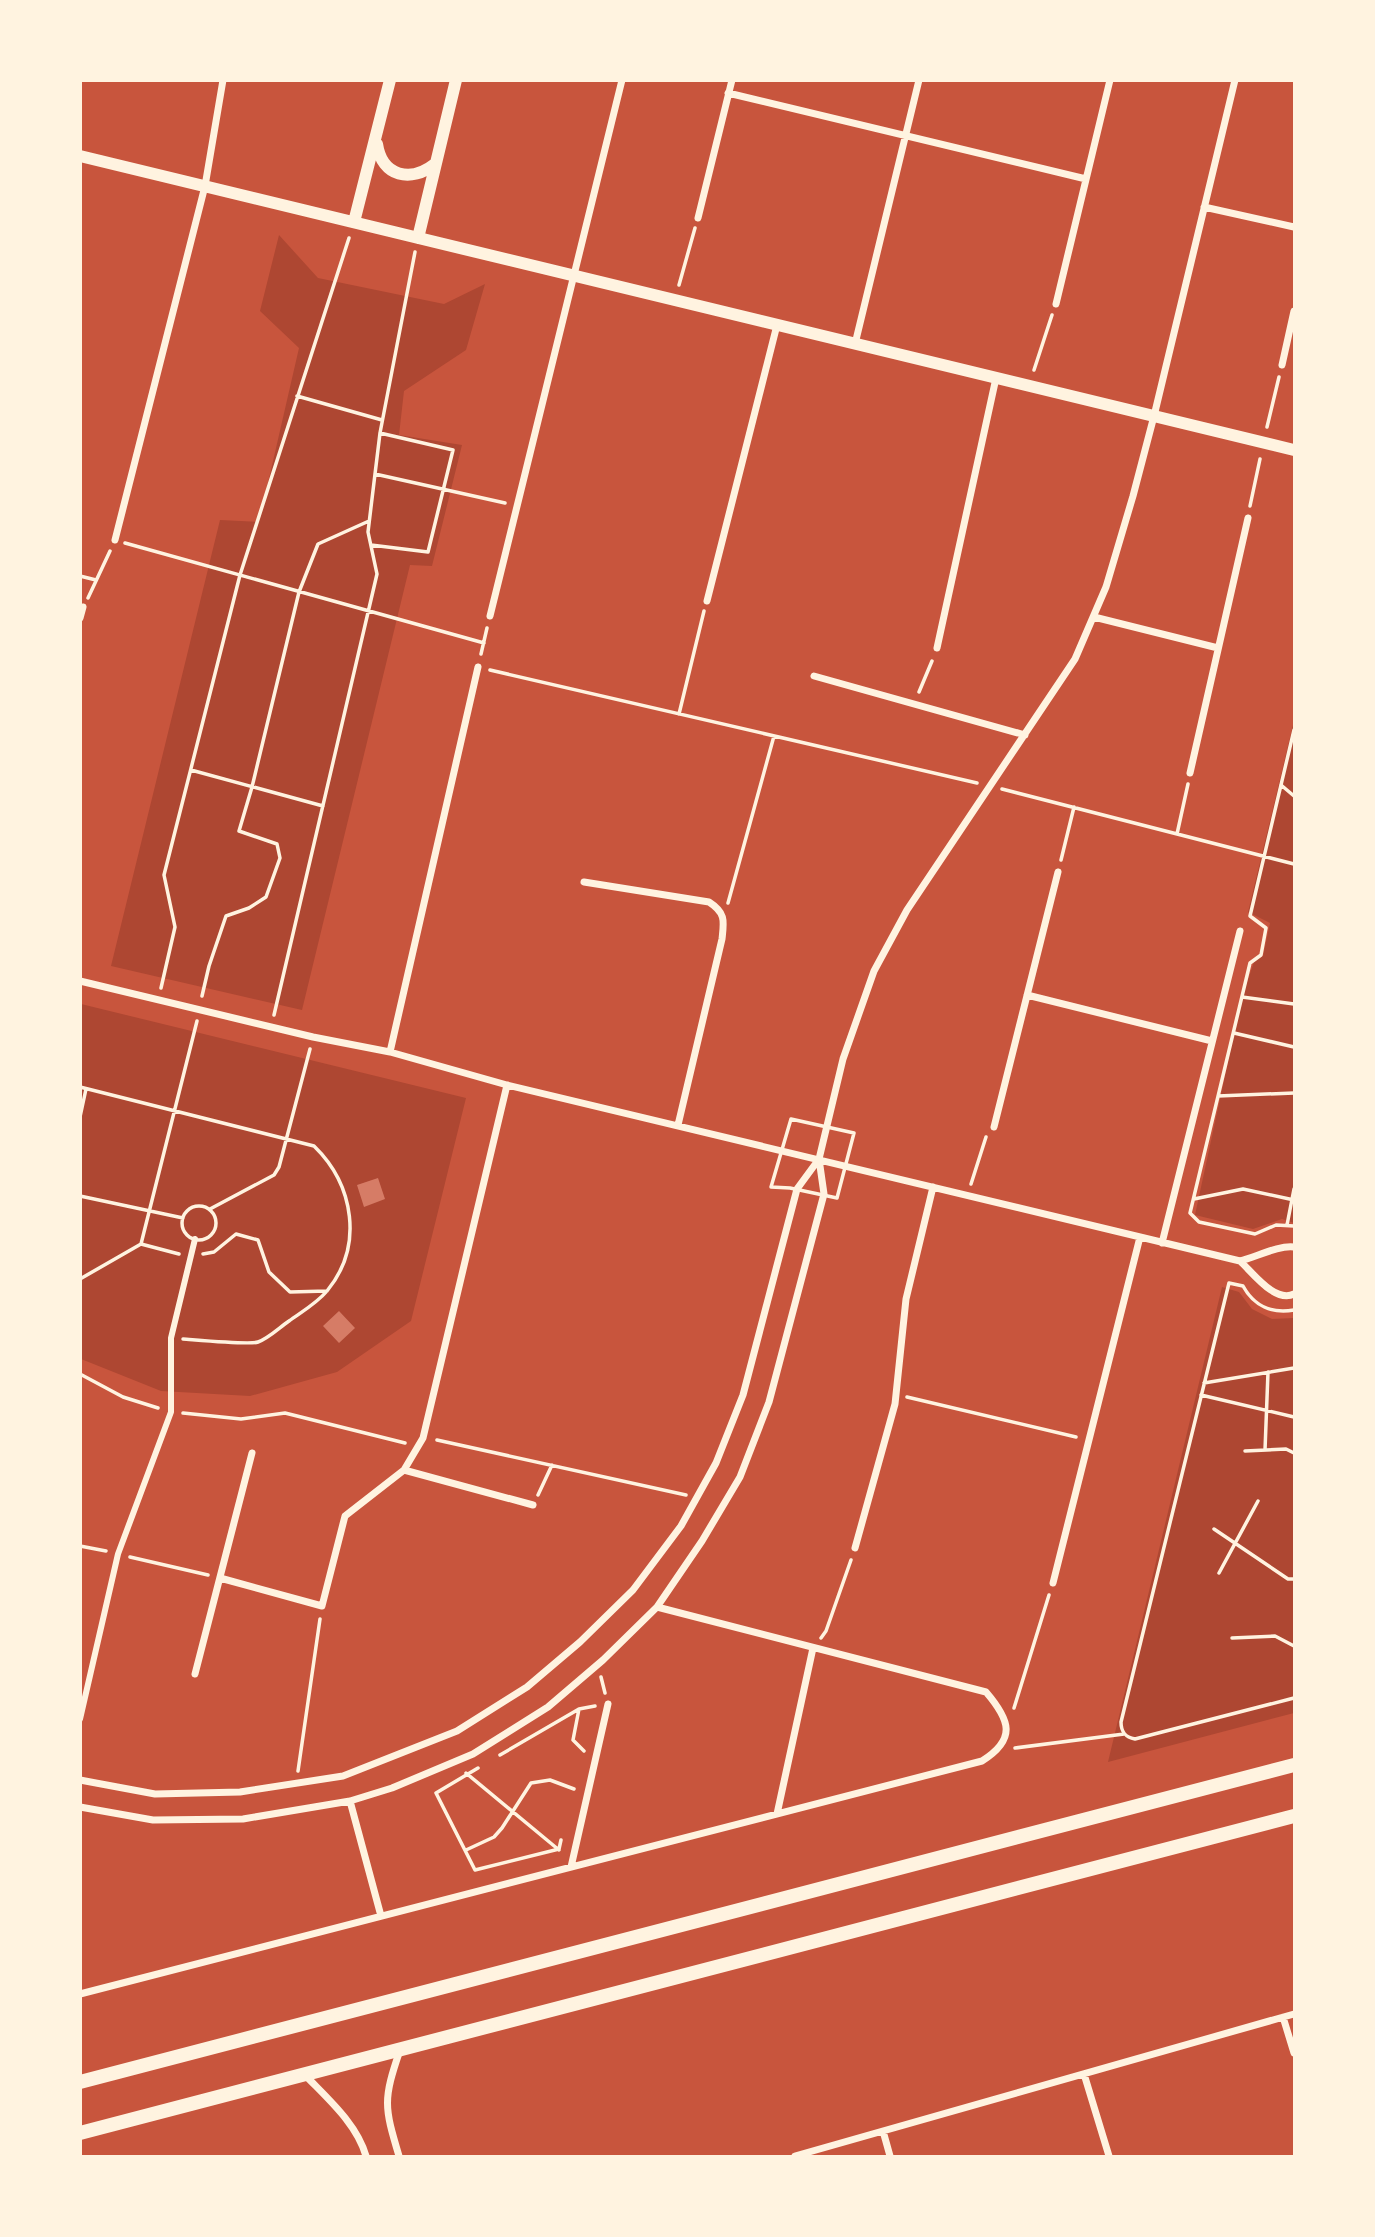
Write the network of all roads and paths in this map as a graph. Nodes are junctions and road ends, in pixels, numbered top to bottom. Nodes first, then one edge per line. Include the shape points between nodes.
1 (223, 80) edge
2 (390, 80) edge
3 (456, 80) edge
4 (622, 80) edge
5 (732, 80) edge
6 (919, 80) edge
7 (1110, 80) edge
8 (1235, 80) edge
9 (729, 93) junction
10 (377, 133) junction
11 (905, 136) junction
12 (80, 156) edge
13 (435, 164) junction
14 (1086, 179) junction
15 (205, 186) junction
16 (1204, 206) junction
17 (698, 218) joint
18 (354, 222) junction
19 (1294, 227) edge
20 (418, 238) junction
21 (575, 276) junction
22 (675, 300) junction
23 (1056, 304) joint
24 (1294, 311) edge
25 (777, 325) junction
26 (855, 344) junction
27 (1282, 365) dead end
28 (996, 378) junction
29 (1029, 386) junction
30 (297, 396) junction
31 (1154, 416) junction
32 (382, 420) junction
33 (380, 433) junction
34 (1294, 450) edge
35 (375, 474) junction
36 (443, 490) junction
37 (517, 505) junction
38 (1248, 518) dead end
39 (369, 521) junction
40 (116, 540) junction
41 (371, 545) junction
42 (240, 575) junction
43 (80, 576) edge
44 (96, 580) junction
45 (299, 592) junction
46 (707, 601) joint
47 (83, 607) joint
48 (369, 611) junction
49 (490, 617) joint
50 (1094, 617) junction
51 (80, 618) edge
52 (484, 643) junction
53 (1219, 648) junction
54 (937, 649) joint
55 (478, 667) junction
56 (814, 676) dead end
57 (914, 704) junction
58 (679, 714) junction
59 (1294, 730) edge
60 (1025, 735) junction
61 (774, 736) junction
62 (191, 770) junction
63 (1190, 773) joint
64 (1281, 785) junction
65 (990, 786) junction
66 (252, 787) junction
67 (1294, 796) edge
68 (323, 806) junction
69 (1074, 807) junction
70 (1177, 834) junction
71 (1264, 856) junction
72 (1294, 864) edge
73 (1058, 872) joint
74 (584, 882) dead end
75 (724, 916) junction
76 (1240, 931) dead end
77 (80, 981) edge
78 (1027, 995) junction
79 (1242, 997) junction
80 (158, 1000) junction
81 (1294, 1004) edge
82 (200, 1010) junction
83 (271, 1027) junction
84 (1234, 1033) junction
85 (313, 1037) junction
86 (1212, 1041) junction
87 (1294, 1047) edge
88 (390, 1052) junction
89 (507, 1085) junction
90 (83, 1088) edge
91 (1294, 1093) edge
92 (1219, 1096) junction
93 (174, 1110) junction
94 (80, 1117) edge
95 (678, 1125) junction
96 (994, 1127) joint
97 (286, 1138) junction
98 (819, 1159) junction
99 (933, 1187) junction
100 (1294, 1189) edge
101 (80, 1196) edge
102 (968, 1196) junction
103 (1194, 1199) junction
104 (1293, 1200) edge
105 (210, 1209) junction
106 (149, 1211) junction
107 (183, 1218) junction
108 (1287, 1225) junction
109 (1294, 1226) edge
110 (1140, 1237) junction
111 (195, 1240) junction
112 (1162, 1242) junction
113 (141, 1244) junction
114 (1294, 1247) edge
115 (190, 1257) junction
116 (1240, 1261) junction
117 (80, 1279) edge
118 (327, 1291) junction
119 (1294, 1294) edge
120 (1294, 1310) edge
121 (171, 1338) junction
122 (1294, 1368) edge
123 (1268, 1372) junction
124 (80, 1374) edge
125 (1204, 1383) junction
126 (896, 1394) junction
127 (1201, 1395) junction
128 (1267, 1410) junction
129 (171, 1412) junction
130 (1294, 1417) edge
131 (423, 1438) junction
132 (1088, 1440) junction
133 (1265, 1450) junction
134 (1245, 1451) dead end
135 (252, 1453) dead end
136 (1294, 1453) edge
137 (552, 1465) junction
138 (404, 1470) junction
139 (697, 1498) junction
140 (1258, 1501) dead end
141 (533, 1505) joint
142 (1213, 1529) dead end
143 (1235, 1544) junction
144 (80, 1545) edge
145 (856, 1548) joint
146 (118, 1554) junction
147 (1219, 1573) dead end
148 (220, 1577) junction
149 (1294, 1579) edge
150 (1053, 1583) joint
151 (322, 1606) junction
152 (657, 1607) junction
153 (1232, 1637) dead end
154 (1294, 1646) edge
155 (813, 1648) junction
156 (597, 1665) junction
157 (195, 1674) dead end
158 (1294, 1698) edge
159 (608, 1704) joint
160 (80, 1719) edge
161 (1007, 1730) junction
162 (1124, 1734) junction
163 (999, 1750) junction
164 (584, 1751) dead end
165 (458, 1760) junction
166 (489, 1762) dead end
167 (1294, 1765) edge
168 (478, 1768) dead end
169 (467, 1775) junction
170 (80, 1780) edge
171 (296, 1784) junction
172 (350, 1801) junction
173 (571, 1801) dead end
174 (80, 1807) edge
175 (512, 1810) junction
176 (777, 1814) junction
177 (1294, 1816) edge
178 (562, 1837) dead end
179 (559, 1849) junction
180 (466, 1851) junction
181 (571, 1867) junction
182 (561, 1870) junction
183 (381, 1916) junction
184 (80, 1994) edge
185 (1294, 2014) edge
186 (1283, 2017) junction
187 (400, 2050) junction
188 (1294, 2053) edge
189 (1084, 2074) junction
190 (304, 2075) junction
191 (80, 2082) edge
192 (883, 2131) junction
193 (80, 2133) edge
194 (366, 2157) edge
195 (399, 2157) edge
196 (795, 2157) edge
197 (890, 2157) edge
198 (1109, 2157) edge

1 - 15 street
2 - 10 street
3 - 13 street
4 - 21 street
5 - 9 street
6 - 11 street
7 - 14 street
8 - 16 street
9 - 11 street
9 - 17 street
10 - 13 street via 380,158 400,174 413,176
10 - 18 street
11 - 14 street
11 - 26 street
12 - 15 street
13 - 20 street
14 - 23 street
15 - 18 street
15 - 40 street
16 - 19 street
16 - 31 street
17 - 22 path
18 - 20 street
18 - 30 path
20 - 21 street
20 - 32 path
21 - 22 street
21 - 37 street
22 - 25 street
23 - 29 path
24 - 27 street
25 - 26 street
25 - 46 street
26 - 28 street
28 - 29 street
28 - 54 street
29 - 31 street
30 - 32 path
30 - 42 path
31 - 34 street
31 - 50 street
32 - 33 path
33 - 35 path
33 - 36 path via 453,450
35 - 36 path
35 - 39 path
36 - 37 path
36 - 41 path via 428,552
37 - 49 street
38 - 53 street
39 - 41 path
39 - 45 path via 318,544
40 - 42 path
40 - 44 path
41 - 48 path via 377,574
42 - 45 path
42 - 62 path
43 - 44 path
44 - 47 path
45 - 48 path
45 - 66 path
46 - 58 path
47 - 51 street
48 - 52 path
48 - 68 path
49 - 52 path
50 - 53 street
50 - 60 street via 1075,659
52 - 55 path
53 - 63 street
54 - 57 path
55 - 58 path
55 - 88 street
56 - 57 street
57 - 60 street
58 - 61 path
59 - 64 path
60 - 65 street
61 - 65 path
61 - 75 path
62 - 66 path
62 - 80 path via 164,875 175,927
63 - 70 path
64 - 67 path
64 - 71 path
65 - 69 path
65 - 98 street via 907,911 874,971 843,1059
66 - 68 path
66 - 82 path via 239,831 277,844 280,858 266,897 226,916
68 - 83 path
69 - 70 path
69 - 73 path
70 - 71 path
71 - 72 path
71 - 79 path via 1250,916 1266,928 1261,955 1250,963
73 - 78 street
74 - 75 street via 709,902
75 - 95 street
76 - 86 street
77 - 80 street
78 - 86 street
78 - 96 street
79 - 81 path
79 - 84 path
80 - 82 street
82 - 83 street
82 - 93 path
83 - 85 street
84 - 87 path
84 - 92 path
85 - 88 street
85 - 97 path
86 - 112 street
88 - 89 street
89 - 95 street
89 - 131 street
90 - 93 path
90 - 94 path
91 - 92 path
92 - 103 path
93 - 97 path
93 - 106 path
95 - 98 street
96 - 102 path via 986,1137
97 - 105 path via 274,1175
97 - 118 path via 314,1146 342,1183 347,1198 349,1245
98 - 99 street
98 - 139 street via 797,1189 743,1395
98 - 152 street via 824,1194 769,1402 740,1477
99 - 102 street
99 - 126 street via 906,1298
100 - 104 path
101 - 106 path
102 - 110 street
103 - 104 path via 1243,1189
103 - 108 path via 1191,1213 1199,1222 1255,1234
104 - 108 path
105 - 107 path via 191,1208
105 - 111 path via 216,1227 208,1238
106 - 107 path
106 - 113 path
107 - 111 path via 185,1232
108 - 109 path
110 - 112 street
110 - 132 street
111 - 115 street
112 - 116 street
113 - 115 path
113 - 117 path
114 - 116 street via 1283,1246
115 - 118 path via 214,1252 236,1234 258,1240 269,1272 290,1292
115 - 121 street
116 - 119 street via 1273,1292
118 - 121 path via 257,1342
120 - 125 path via 1265,1308 1255,1303 1243,1286 1229,1283
121 - 129 street
122 - 123 path
123 - 125 path
123 - 128 path
124 - 129 path via 123,1397
125 - 127 path
126 - 132 path
126 - 145 street
127 - 128 path
127 - 162 path via 1121,1722
128 - 130 path
128 - 133 path
129 - 131 path via 241,1419 285,1413 405,1443
129 - 146 street
131 - 137 path
131 - 138 street
132 - 150 street
133 - 134 path
133 - 136 path
135 - 148 street
137 - 139 path
137 - 141 path
138 - 141 street
138 - 151 street via 345,1516
139 - 171 street via 633,1590 527,1687 457,1731 343,1776
140 - 143 path
142 - 143 path
143 - 147 path
143 - 149 path
144 - 146 path
145 - 155 path via 826,1631
146 - 148 path
146 - 160 street
148 - 151 street
148 - 157 street
150 - 161 path
151 - 171 path
152 - 155 street
152 - 156 street
153 - 154 path via 1275,1636
155 - 161 street via 986,1692 1001,1709
155 - 176 street
156 - 159 path
156 - 165 street via 548,1707
158 - 162 path via 1135,1740
159 - 181 street
161 - 163 street
162 - 163 path
163 - 176 street via 982,1761
164 - 166 path via 573,1740 579,1709
165 - 169 path
165 - 172 street
167 - 191 main road
168 - 169 path
169 - 175 path
169 - 180 path via 436,1793
170 - 171 street via 155,1794 240,1793
172 - 174 street via 243,1819 153,1820
172 - 183 street
173 - 175 path via 574,1789 550,1780 531,1783
175 - 179 path
175 - 180 path via 494,1837
176 - 181 street
177 - 187 main road
178 - 179 path
179 - 180 path via 475,1870
179 - 182 path
181 - 182 street
182 - 183 street
183 - 184 street
185 - 186 street
186 - 188 street
186 - 189 street
187 - 190 main road
187 - 195 street via 387,2089 387,2115
189 - 192 street
189 - 198 street
190 - 193 main road
190 - 194 street via 343,2115
192 - 196 street
192 - 197 street

